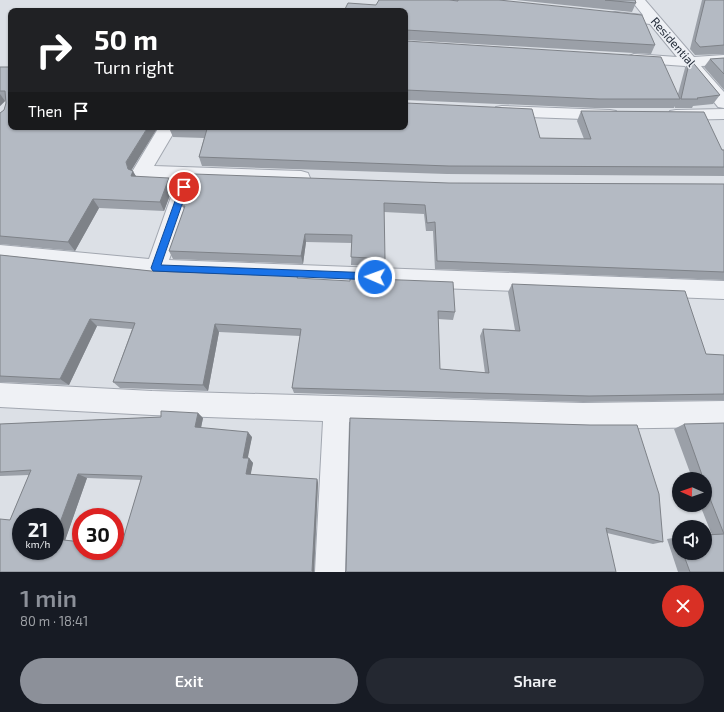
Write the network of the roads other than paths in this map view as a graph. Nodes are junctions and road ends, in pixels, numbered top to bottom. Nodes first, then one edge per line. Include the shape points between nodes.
1 (638, 0) edge
2 (602, 14) edge
3 (655, 20) junction
4 (620, 58) edge
5 (724, 60) edge
6 (692, 62) junction
7 (724, 102) edge
8 (487, 110) edge
9 (724, 114) edge
10 (625, 115) edge
11 (663, 115) edge
12 (166, 130) edge
13 (189, 173) junction
14 (322, 178) edge
15 (0, 253) edge
16 (156, 268) junction
17 (724, 290) edge
18 (0, 395) edge
19 (336, 409) junction
20 (724, 414) edge
21 (330, 572) edge

1 - 3 street, Residential
2 - 3 street
3 - 6 street, Residential
4 - 6 street
5 - 6 street
6 - 7 street, Residential
8 - 10 street
9 - 11 street
12 - 13 street via 141,172
13 - 14 street
13 - 16 street
15 - 16 street
16 - 17 street
18 - 19 street
19 - 20 street via 583,416
19 - 21 street

